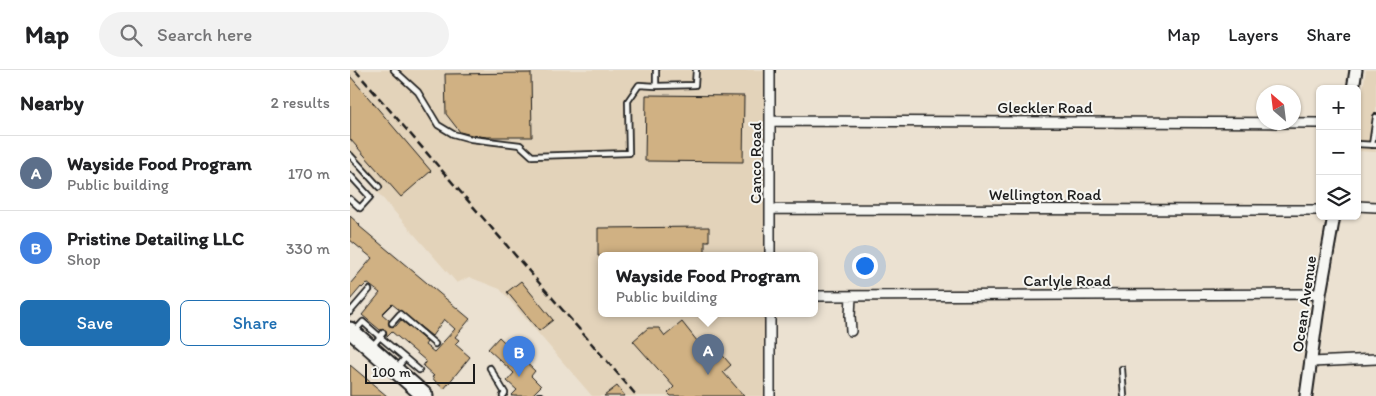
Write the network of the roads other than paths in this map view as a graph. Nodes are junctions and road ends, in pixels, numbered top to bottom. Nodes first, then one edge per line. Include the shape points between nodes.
1 (394, 70) edge
2 (656, 70) edge
3 (696, 70) edge
4 (770, 70) edge
5 (1356, 70) edge
6 (1354, 85) edge
7 (656, 86) junction
8 (1376, 117) edge
9 (770, 121) junction
10 (1316, 123) edge
11 (1361, 144) edge
12 (1374, 145) edge
13 (350, 155) edge
14 (350, 175) edge
15 (379, 187) dead end
16 (350, 199) edge
17 (1361, 206) edge
18 (1376, 207) edge
19 (770, 208) junction
20 (1316, 210) edge
21 (1333, 220) edge
22 (770, 252) edge
23 (369, 290) dead end
24 (1320, 294) junction
25 (818, 296) edge
26 (851, 296) junction
27 (350, 312) edge
28 (770, 317) edge
29 (392, 323) dead end
30 (851, 331) dead end
31 (369, 341) edge
32 (435, 344) dead end
33 (1376, 359) edge
34 (1312, 362) junction
35 (400, 364) junction
36 (490, 368) dead end
37 (1122, 369) dead end
38 (419, 370) dead end
39 (426, 396) edge
40 (503, 396) edge
41 (770, 396) edge
42 (1124, 396) edge
43 (1306, 396) edge

1 - 7 lane via 418,92 438,125 470,139 520,145 532,156 629,153 628,101 639,85
2 - 7 lane
3 - 7 lane via 695,85
4 - 9 street, Canco Road
5 - 6 main road
8 - 12 lane
9 - 10 street, Gleckler Road
9 - 19 street, Canco Road
11 - 12 lane
13 - 15 lane
14 - 16 lane via 370,197 360,208
17 - 18 street
19 - 20 street, Wellington Road
19 - 22 street, Canco Road
21 - 24 main road, Ocean Avenue
23 - 27 lane
24 - 26 street, Carlyle Road
24 - 34 main road, Ocean Avenue
25 - 26 street, Carlyle Road
26 - 30 street
28 - 41 street
29 - 32 lane via 400,314
31 - 35 highway
33 - 34 street
34 - 43 main road, Ocean Avenue
35 - 38 lane
35 - 39 highway
36 - 40 lane via 505,393
37 - 42 lane

